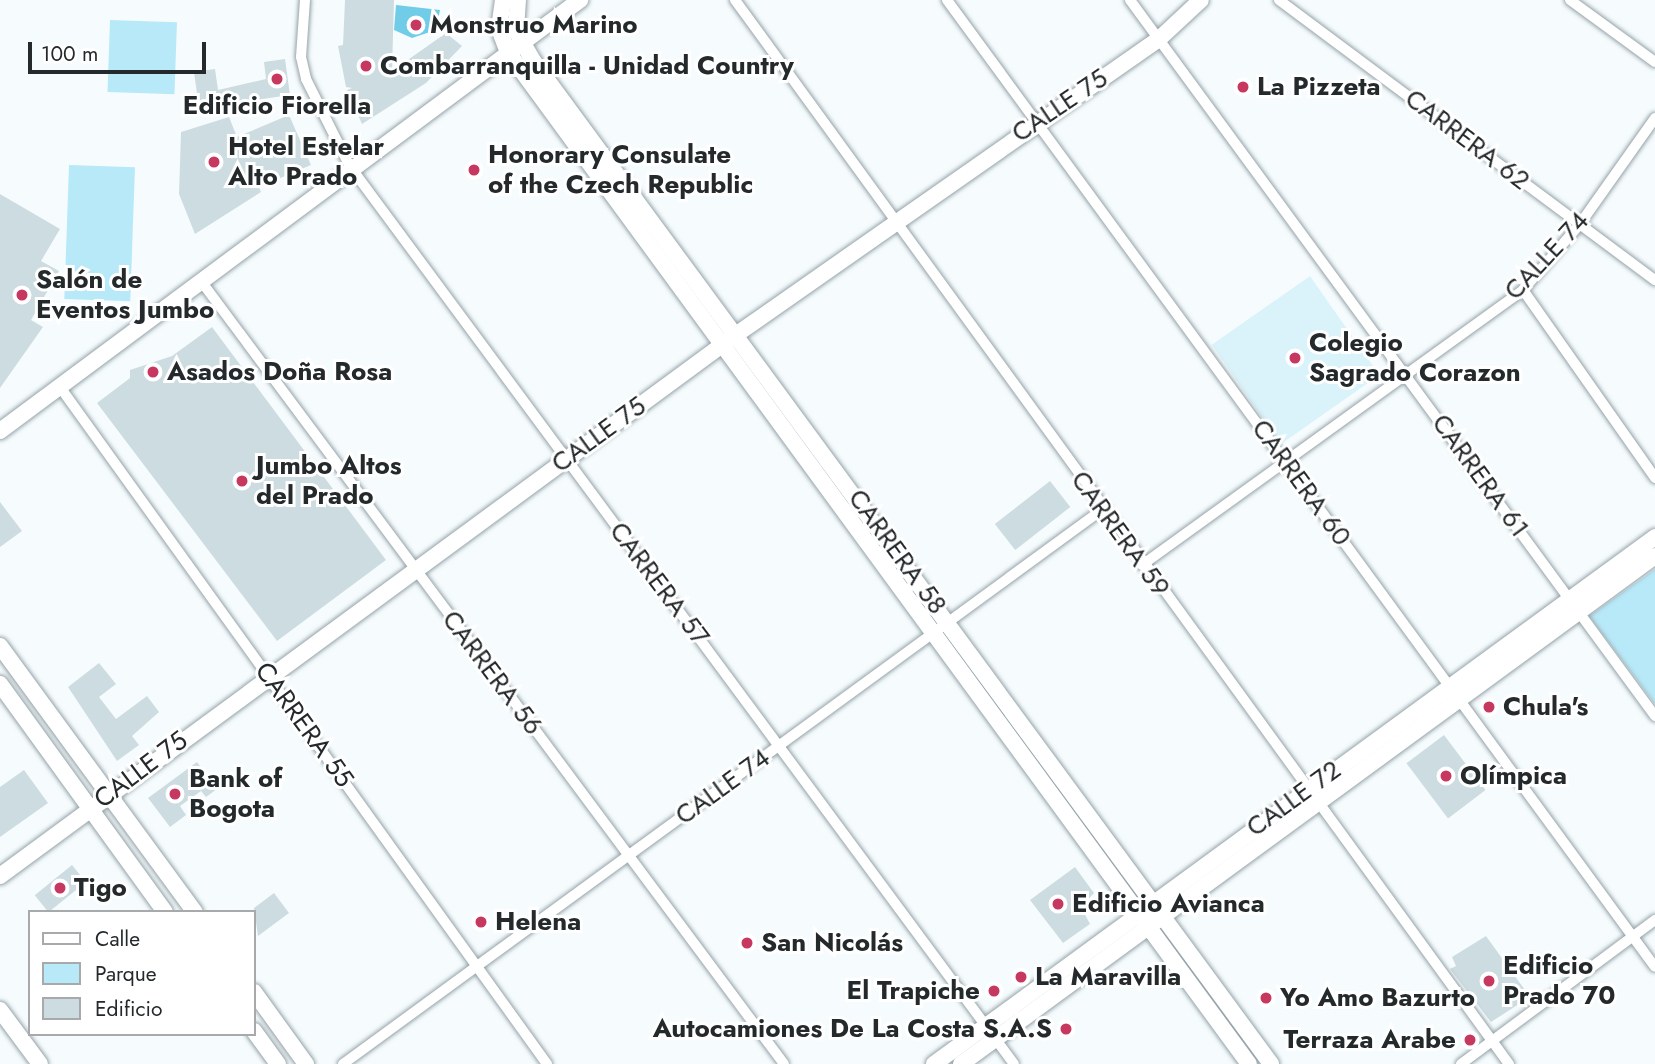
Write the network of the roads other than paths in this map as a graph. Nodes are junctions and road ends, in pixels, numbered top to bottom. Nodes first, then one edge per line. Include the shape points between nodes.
1 (305, 0) edge
2 (503, 0) edge
3 (518, 0) edge
4 (580, 0) edge
5 (735, 0) edge
6 (947, 0) edge
7 (1130, 0) edge
8 (1201, 0) edge
9 (1279, 0) edge
10 (1570, 0) edge
11 (1159, 39) junction
12 (514, 47) junction
13 (1655, 62) edge
14 (1655, 118) edge
15 (1037, 120) junction
16 (352, 169) junction
17 (617, 172) junction
18 (603, 183) junction
19 (1580, 224) junction
20 (894, 225) junction
21 (1654, 278) edge
22 (201, 281) junction
23 (1523, 290) junction
24 (737, 334) junction
25 (721, 346) junction
26 (1406, 375) junction
27 (60, 387) junction
28 (0, 431) edge
29 (566, 459) junction
30 (1287, 461) junction
31 (1655, 478) edge
32 (1104, 509) junction
33 (1655, 537) edge
34 (1655, 556) edge
35 (1142, 565) junction
36 (417, 572) junction
37 (1574, 606) junction
38 (949, 622) junction
39 (934, 634) junction
40 (0, 646) edge
41 (6, 667) edge
42 (269, 675) junction
43 (0, 684) edge
44 (1451, 694) junction
45 (1655, 716) edge
46 (780, 746) junction
47 (1047, 754) junction
48 (1032, 766) junction
49 (108, 794) junction
50 (1311, 795) junction
51 (90, 808) junction
52 (629, 856) junction
53 (0, 876) edge
54 (1160, 907) junction
55 (164, 910) edge
56 (194, 910) edge
57 (1144, 918) junction
58 (1655, 920) edge
59 (1633, 936) junction
60 (1655, 967) edge
61 (475, 968) junction
62 (256, 995) edge
63 (0, 1010) edge
64 (991, 1033) junction
65 (256, 1034) edge
66 (1492, 1041) junction
67 (40, 1064) edge
68 (278, 1064) edge
69 (306, 1064) edge
70 (343, 1064) edge
71 (547, 1064) edge
72 (783, 1064) edge
73 (934, 1064) edge
74 (961, 1064) edge
75 (1014, 1064) edge
76 (1249, 1064) edge
77 (1271, 1064) edge
78 (1461, 1064) edge
79 (1509, 1064) edge

1 - 16 street, CARRERA 57 via 301,57 313,100
2 - 12 street via 499,29
3 - 12 street
4 - 12 street
5 - 20 street, CARRERA 59
6 - 15 street, CARRERA 60
7 - 11 street, CARRERA 61
8 - 11 street, CALLE 75
9 - 19 street, CARRERA 62
10 - 13 street
11 - 15 street, CALLE 75
11 - 26 street, CARRERA 61
12 - 16 street
12 - 17 street, CARRERA 58
12 - 18 street, CARRERA 58
14 - 19 street, CALLE 74
15 - 20 street, CALLE 75
15 - 30 street, CARRERA 60
16 - 22 street
16 - 29 street, CARRERA 57
17 - 18 street
17 - 24 street, CARRERA 58
18 - 25 street, CARRERA 58
19 - 21 street, CARRERA 62
19 - 23 street, CALLE 74
20 - 24 street, CALLE 75
20 - 32 street, CARRERA 59
22 - 27 street
22 - 36 street, CARRERA 56
23 - 26 street, CALLE 74
23 - 31 street
24 - 25 street, CALLE 75
24 - 38 street, CARRERA 58
25 - 29 street, CALLE 75
25 - 39 street, CARRERA 58
26 - 30 street, CALLE 74
26 - 37 street, CARRERA 61
27 - 28 street
27 - 42 street, CARRERA 55
29 - 36 street, CALLE 75
29 - 46 street, CARRERA 57
30 - 35 street, CALLE 74
30 - 44 street, CARRERA 60
32 - 35 street, CARRERA 59
32 - 38 street, CALLE 74
33 - 37 street, CALLE 72
34 - 37 street, CALLE 72
35 - 50 street, CARRERA 59
36 - 42 street, CALLE 75
36 - 52 street, CARRERA 56
37 - 44 street, CALLE 72
37 - 45 street, CARRERA 61
38 - 39 street, CALLE 74
38 - 47 street, CARRERA 58
39 - 46 street, CALLE 74
39 - 48 street, CARRERA 58
40 - 41 street
41 - 49 street
42 - 49 street, CALLE 75
42 - 61 street, CARRERA 55
43 - 51 street
44 - 50 street, CALLE 72
44 - 59 street, CARRERA 60
46 - 52 street, CALLE 74
46 - 64 street, CARRERA 57
47 - 48 street
47 - 54 street, CARRERA 58
48 - 57 street, CARRERA 58
49 - 51 street, CALLE 75
49 - 56 street
50 - 54 street, CALLE 72
50 - 66 street, CARRERA 59
51 - 53 street, CALLE 75
51 - 55 street
52 - 61 street, CALLE 74
52 - 72 street, CARRERA 56
54 - 57 street, CALLE 72
54 - 77 street, CARRERA 58
57 - 64 street, CALLE 72
57 - 76 street, CARRERA 58
58 - 59 street
59 - 60 street, CARRERA 60
59 - 66 street
61 - 70 street, CALLE 74
61 - 71 street, CARRERA 55
62 - 69 street
63 - 67 street
64 - 73 street, CALLE 72
64 - 74 street, CALLE 72
64 - 75 street, CARRERA 57
65 - 68 street
66 - 78 street
66 - 79 street, CARRERA 59

